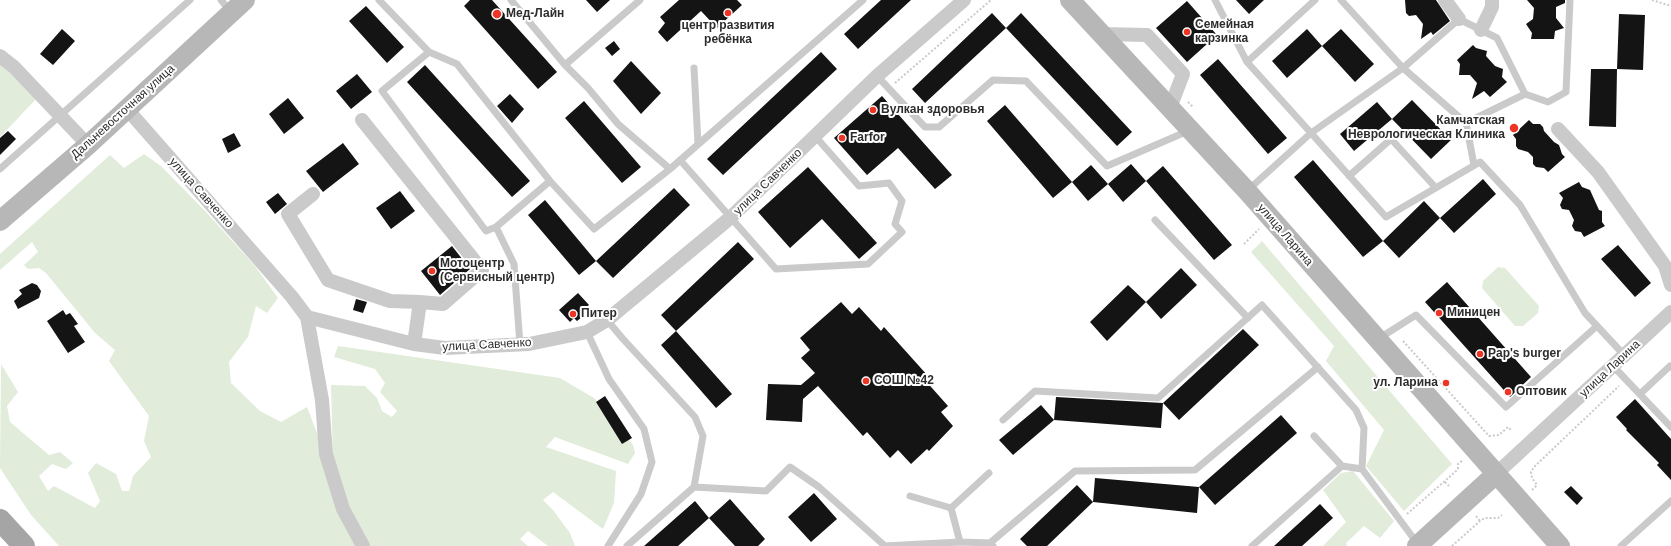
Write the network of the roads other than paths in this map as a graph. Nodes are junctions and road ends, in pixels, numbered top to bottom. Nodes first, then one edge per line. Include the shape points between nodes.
1 (190, 0) edge
2 (379, 0) edge
3 (511, 0) edge
4 (640, 0) edge
5 (863, 0) edge
6 (964, 0) edge
7 (1070, 0) edge
8 (1215, 0) edge
9 (1315, 0) edge
10 (1341, 0) edge
11 (1445, 0) edge
12 (1492, 0) edge
13 (1570, 0) edge
14 (232, 4) edge
15 (1459, 20) junction
16 (1481, 30) junction
17 (1102, 34) junction
18 (429, 52) junction
19 (0, 56) edge
20 (1247, 62) junction
21 (566, 65) junction
22 (694, 68) dead end
23 (1403, 68) junction
24 (877, 76) junction
25 (1525, 94) junction
26 (1170, 108) junction
27 (127, 109) junction
28 (60, 116) junction
29 (362, 120) dead end
30 (1466, 123) junction
31 (1558, 129) dead end
32 (1190, 130) junction
33 (1311, 133) junction
34 (815, 136) junction
35 (698, 144) junction
36 (88, 145) junction
37 (680, 160) junction
38 (1474, 165) junction
39 (0, 169) edge
40 (670, 169) junction
41 (1349, 176) junction
42 (550, 181) junction
43 (1436, 188) junction
44 (1247, 191) junction
45 (313, 194) dead end
46 (730, 218) junction
47 (1155, 220) dead end
48 (0, 221) edge
49 (496, 227) junction
50 (1671, 285) edge
51 (420, 302) junction
52 (1671, 312) edge
53 (307, 318) junction
54 (1248, 318) junction
55 (607, 320) junction
56 (1597, 326) junction
57 (587, 332) junction
58 (1384, 335) junction
59 (414, 344) junction
60 (520, 345) junction
61 (1625, 356) junction
62 (1614, 366) junction
63 (1318, 367) junction
64 (1671, 367) edge
65 (1640, 394) junction
66 (1003, 420) dead end
67 (1671, 427) edge
68 (1314, 436) dead end
69 (1342, 466) junction
70 (1362, 469) junction
71 (988, 473) dead end
72 (1496, 474) junction
73 (694, 487) junction
74 (910, 496) dead end
75 (1671, 501) edge
76 (951, 508) junction
77 (0, 520) edge
78 (616, 534) junction
79 (960, 542) junction
80 (992, 544) edge
81 (1418, 545) edge
82 (24, 546) edge
83 (363, 546) edge
84 (608, 546) edge
85 (615, 546) edge
86 (627, 546) edge
87 (884, 546) edge
88 (1252, 546) edge
89 (1560, 546) edge
90 (1621, 546) edge

1 - 28 lane
2 - 18 lane
3 - 21 lane
4 - 21 lane
5 - 35 lane
6 - 24 street, улица Савченко
7 - 17 main road, улица Ларина
8 - 20 lane
9 - 20 lane
10 - 23 lane
11 - 15 street
12 - 16 street via 1492,7
13 - 25 lane via 1566,92 1548,102
14 - 27 main road, Дальневосточная улица
15 - 16 lane
15 - 23 lane
16 - 25 lane via 1497,38
17 - 26 main road, улица Ларина
17 - 26 street via 1147,35 1183,74
18 - 42 lane via 457,64
18 - 49 lane via 382,92 486,231
19 - 28 street via 14,67
20 - 33 lane
21 - 40 lane via 618,124
22 - 35 lane
23 - 30 lane
23 - 33 lane
24 - 32 lane via 925,127 938,127 993,80 1026,81 1107,166
24 - 34 street, улица Савченко
25 - 30 lane
26 - 32 main road, улица Ларина
27 - 36 main road, Дальневосточная улица
27 - 53 street, улица Савченко via 272,273
28 - 36 street
28 - 39 lane
29 - 51 street via 482,270 443,304
30 - 38 lane
31 - 50 street via 1602,178 1664,266
32 - 44 main road, улица Ларина
33 - 41 lane
33 - 44 lane
34 - 46 street, улица Савченко
34 - 46 lane via 859,186 889,183 902,201 895,224 902,232 868,264 776,269
35 - 37 lane
36 - 48 main road, Дальневосточная улица
37 - 40 lane
37 - 46 lane
38 - 43 lane
38 - 56 lane via 1480,162 1520,205 1585,313
40 - 42 lane via 594,229
41 - 43 lane via 1386,217
41 - 43 lane via 1391,139
42 - 49 lane
44 - 58 main road, улица Ларина
45 - 51 street via 288,214 328,280 390,301
46 - 55 street, улица Савченко
47 - 54 lane
49 - 60 lane via 514,264
51 - 59 street
52 - 61 street, улица Ларина
53 - 59 street, улица Савченко
53 - 83 street via 322,400 326,454 343,509
54 - 63 lane via 1262,305
54 - 66 lane via 1158,398 1035,390
55 - 57 street, улица Савченко
55 - 73 lane via 694,417 703,436
56 - 58 lane via 1506,407 1416,315
56 - 61 lane
57 - 60 street, улица Савченко
57 - 78 lane via 609,379 644,429 652,462 641,494
58 - 72 main road, улица Ларина
59 - 60 street, улица Савченко via 445,348
61 - 62 street, улица Ларина
62 - 65 lane
62 - 72 street, улица Ларина
63 - 70 lane via 1356,410 1364,428
63 - 80 lane via 1195,470 1075,470
64 - 65 lane
65 - 67 lane
68 - 69 lane
69 - 70 lane
69 - 88 lane
70 - 81 lane
71 - 76 lane
72 - 81 main road
72 - 89 main road, улица Ларина
73 - 86 lane
73 - 87 lane via 766,491 790,467 819,486
74 - 76 lane
75 - 90 lane
76 - 79 lane
77 - 82 main road
78 - 84 lane
78 - 85 lane
79 - 80 lane
79 - 87 lane

